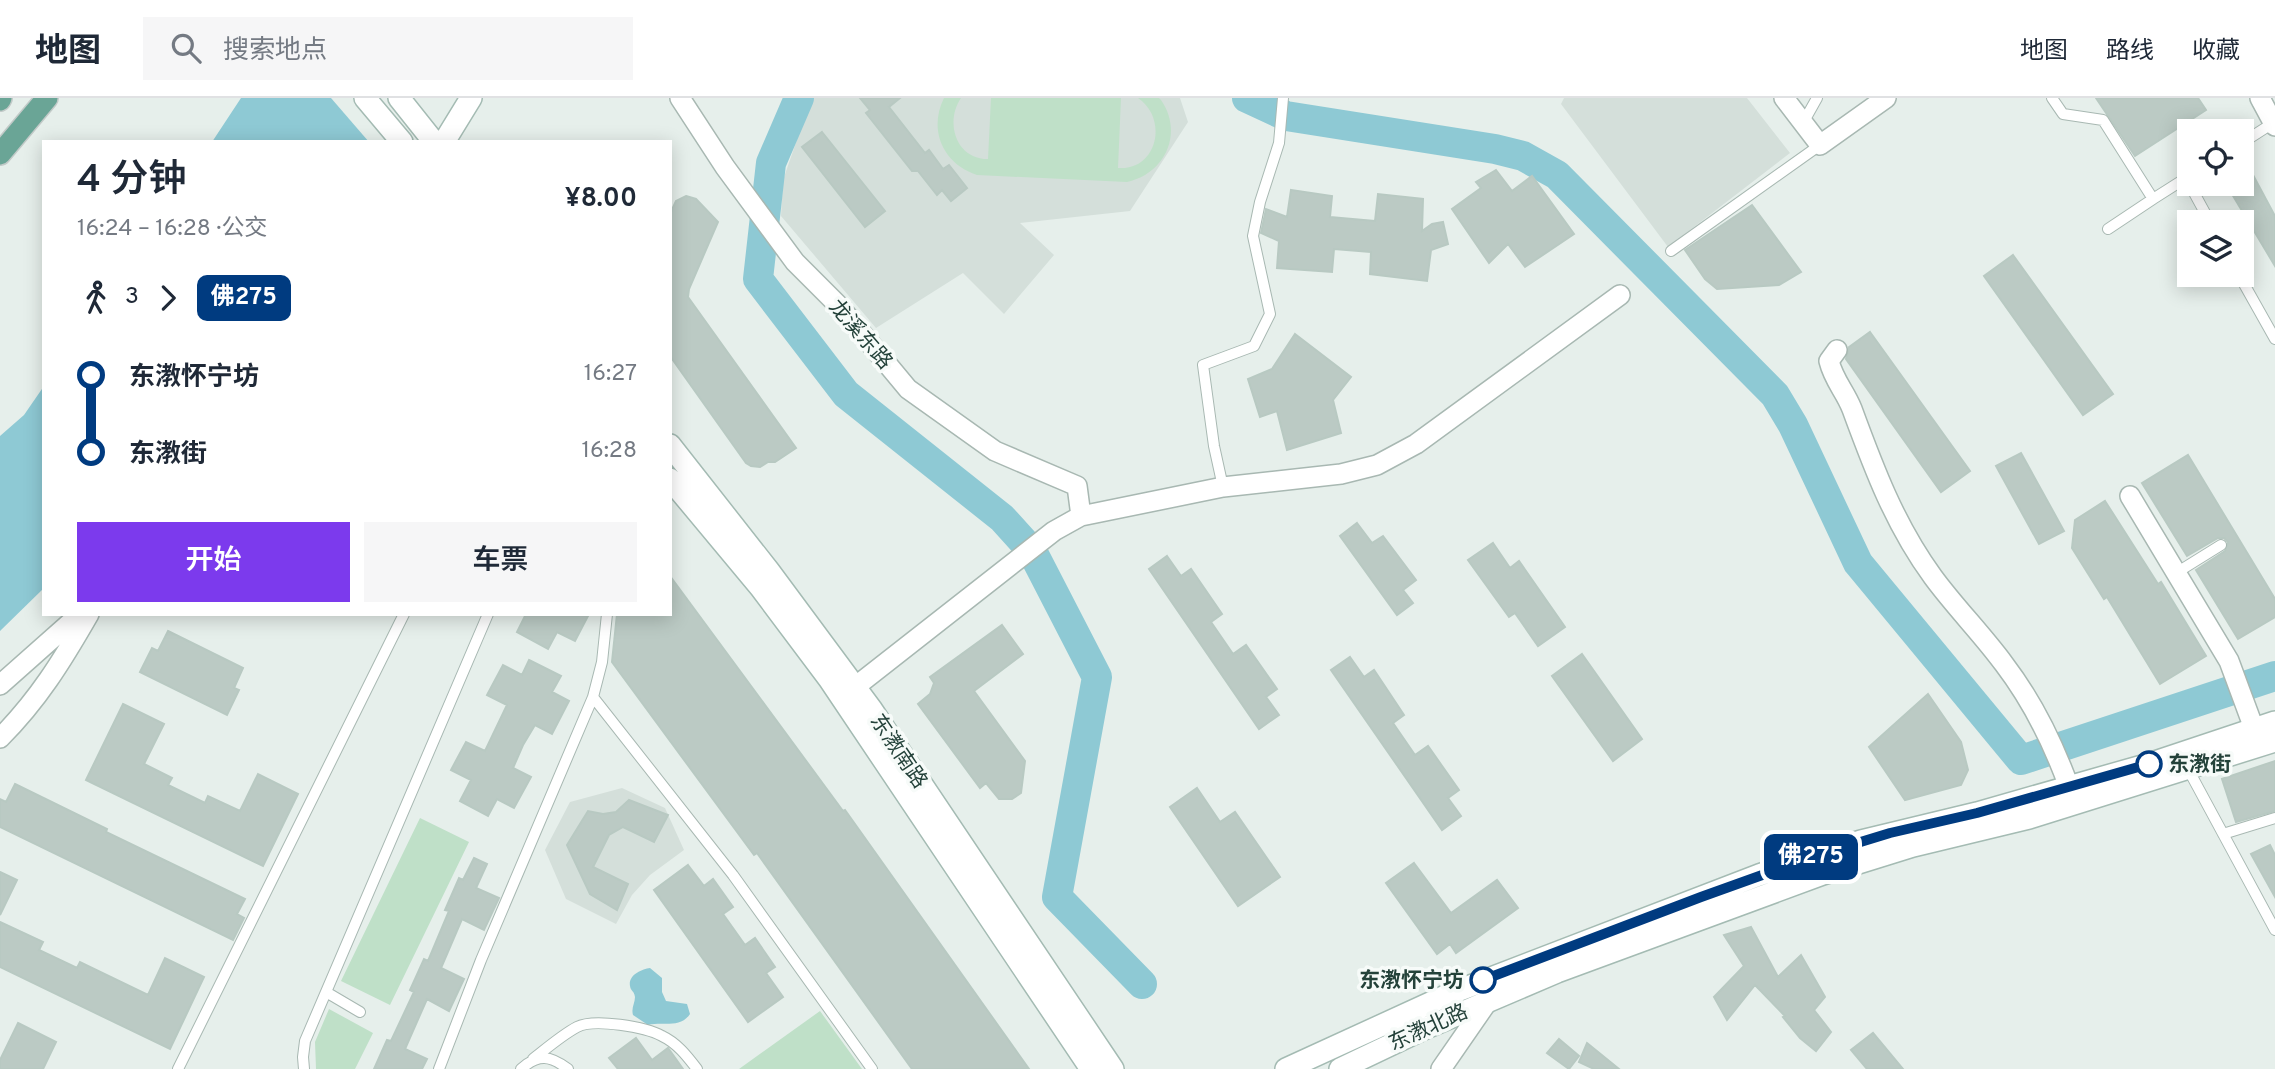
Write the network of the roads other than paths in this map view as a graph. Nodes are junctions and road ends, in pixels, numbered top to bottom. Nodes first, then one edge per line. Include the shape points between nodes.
1 (47, 98) edge
2 (365, 98) edge
3 (399, 98) edge
4 (471, 98) edge
5 (680, 98) edge
6 (1283, 98) edge
7 (1784, 98) edge
8 (1817, 98) edge
9 (1886, 98) edge
10 (2052, 98) edge
11 (2260, 98) edge
12 (1803, 123) junction
13 (2274, 124) edge
14 (2254, 136) edge
15 (400, 140) edge
16 (436, 140) edge
17 (1819, 145) junction
18 (0, 155) edge
19 (2177, 184) edge
20 (2153, 199) junction
21 (2108, 229) dead end
22 (1671, 251) dead end
23 (2246, 287) edge
24 (1620, 295) dead end
25 (2275, 339) edge
26 (1837, 350) dead end
27 (672, 448) edge
28 (673, 487) edge
29 (1223, 487) junction
30 (2130, 496) dead end
31 (1081, 516) junction
32 (2221, 545) dead end
33 (2176, 573) junction
34 (78, 616) edge
35 (88, 616) edge
36 (403, 616) edge
37 (487, 616) edge
38 (607, 616) edge
39 (0, 685) edge
40 (855, 687) junction
41 (593, 697) junction
42 (2275, 722) edge
43 (0, 738) edge
44 (2263, 738) edge
45 (2188, 769) junction
46 (2069, 787) junction
47 (2275, 818) edge
48 (2223, 834) junction
49 (2275, 930) edge
50 (326, 992) junction
51 (1488, 1000) junction
52 (360, 1012) dead end
53 (533, 1059) junction
54 (178, 1069) edge
55 (304, 1069) edge
56 (439, 1069) edge
57 (522, 1069) edge
58 (568, 1069) edge
59 (697, 1069) edge
60 (872, 1069) edge
61 (1091, 1069) edge
62 (1113, 1069) edge
63 (1286, 1069) edge
64 (1340, 1069) edge
65 (1441, 1069) edge

1 - 18 main road
2 - 15 main road
3 - 16 main road
4 - 16 main road
5 - 31 street, 龙溪东路 via 794,262 839,306 908,389 995,451 1077,486
6 - 29 lane via 1279,143 1253,236 1270,314 1254,346 1203,365
7 - 12 street
8 - 12 lane
9 - 17 street
10 - 20 lane via 2063,114 2102,120
11 - 13 street
12 - 17 street
13 - 14 lane
17 - 22 lane
19 - 20 lane
20 - 21 lane
23 - 25 lane
24 - 29 street via 1416,443 1377,465 1341,474
26 - 46 street via 1829,361 1833,377 1848,397 1885,497 1904,533 1933,577 2005,665 2044,726
27 - 40 main road, 东漖南路
28 - 61 main road, 东漖南路 via 760,587 829,679
29 - 31 street
30 - 33 street
31 - 40 street via 1054,531
32 - 33 lane
33 - 44 street via 2229,661 2244,704
34 - 39 street
35 - 43 street via 52,677
36 - 54 lane
37 - 50 lane
38 - 41 lane
40 - 62 main road, 东漖南路
41 - 56 lane
41 - 60 lane via 733,875
42 - 44 main road, 东漖北路
44 - 45 main road, 东漖北路
44 - 46 main road, 东漖北路
45 - 48 lane
45 - 51 main road, 东漖北路 via 1823,874
46 - 63 main road, 东漖北路 via 1870,838 1759,875 1452,993
47 - 48 lane
48 - 49 lane
50 - 52 lane
50 - 55 lane via 305,1041
51 - 64 main road, 东漖北路
51 - 65 street
53 - 57 lane
53 - 58 lane via 544,1058
53 - 59 lane via 578,1026 607,1024 662,1035

